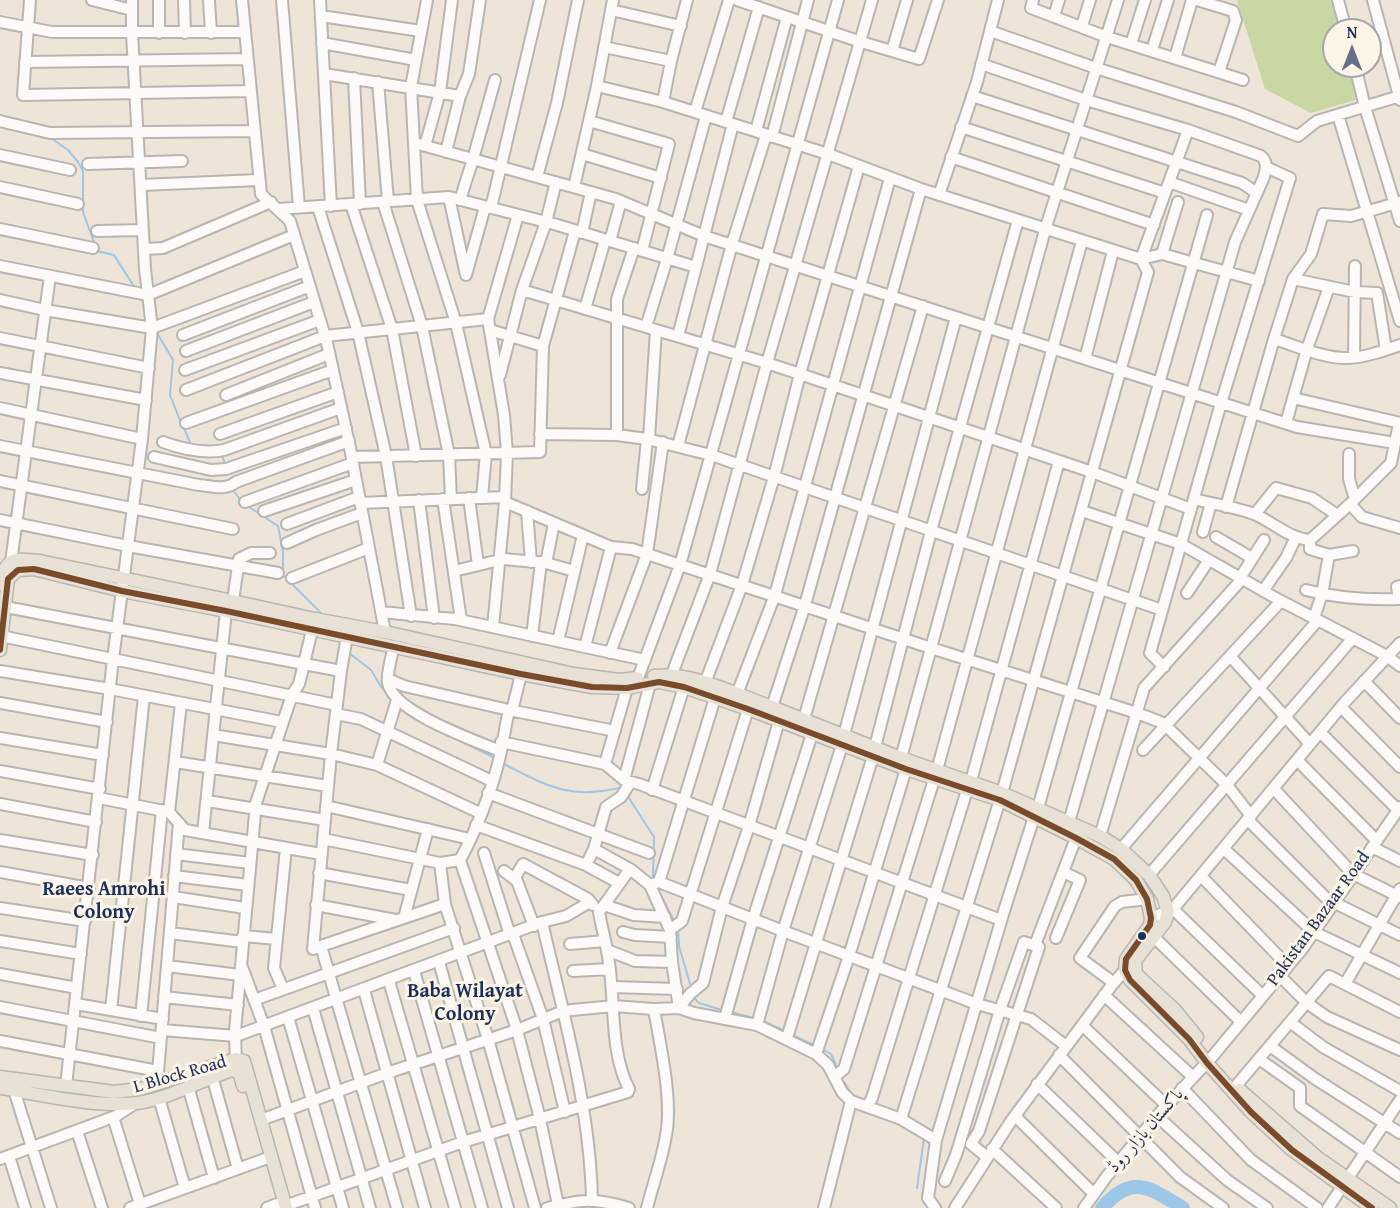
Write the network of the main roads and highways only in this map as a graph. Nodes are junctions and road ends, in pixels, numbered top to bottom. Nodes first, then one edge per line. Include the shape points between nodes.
1 (6, 563) edge
2 (0, 584) edge
3 (122, 584) junction
4 (2, 606) edge
5 (314, 624) junction
6 (2, 636) edge
7 (0, 650) edge
8 (778, 714) junction
9 (843, 740) junction
10 (1036, 812) junction
11 (1130, 967) junction
12 (1210, 1060) junction
13 (236, 1064) junction
14 (0, 1077) edge
15 (0, 1088) edge
16 (1346, 1183) junction
17 (279, 1207) edge
18 (1372, 1208) edge
19 (1390, 1208) edge

1 - 2 main road
1 - 3 main road via 40,561
3 - 4 main road via 23,568 8,579
3 - 5 main road
4 - 6 main road
5 - 8 main road via 347,636 591,687 627,688 665,682 748,709
5 - 8 main road via 385,632 574,674 619,680 672,674 737,694
6 - 7 main road
8 - 9 main road via 812,734
8 - 9 main road via 804,718
9 - 10 main road
10 - 11 main road via 1114,859 1136,880 1147,899 1151,918 1126,958
10 - 11 main road via 1069,822 1121,849 1149,875 1163,896 1170,910 1165,922
11 - 12 main road via 1175,1010
12 - 16 main road via 1235,1087
12 - 16 main road via 1251,1112 1292,1150
13 - 14 main road, L Block Road via 114,1092
13 - 15 main road, L Block Road via 159,1098 136,1103 100,1103
13 - 17 main road, L Block Road
13 - 17 main road, L Block Road via 245,1064
16 - 18 main road
16 - 19 main road

